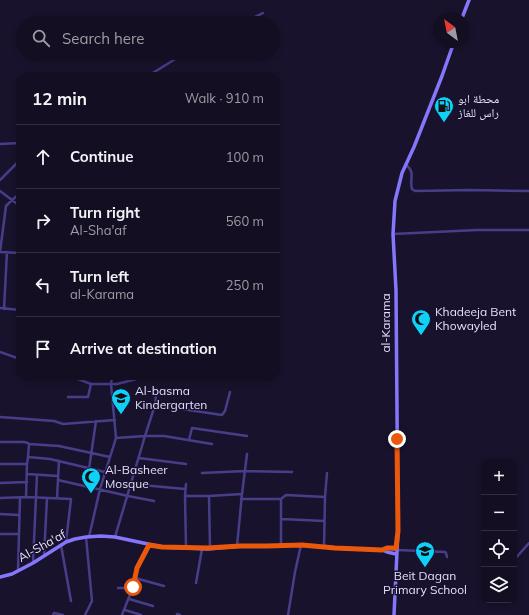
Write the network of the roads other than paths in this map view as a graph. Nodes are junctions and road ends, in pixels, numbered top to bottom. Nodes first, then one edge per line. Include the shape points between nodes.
1 (469, 0) edge
2 (464, 12) edge
3 (263, 13) dead end
4 (257, 16) edge
5 (452, 48) edge
6 (174, 60) edge
7 (154, 72) edge
8 (16, 143) edge
9 (0, 144) edge
10 (16, 164) edge
11 (406, 165) junction
12 (0, 180) edge
13 (0, 191) edge
14 (529, 191) edge
15 (16, 196) edge
16 (12, 200) junction
17 (16, 203) edge
18 (529, 230) edge
19 (393, 234) junction
20 (0, 252) edge
21 (7, 252) junction
22 (16, 253) edge
23 (0, 308) edge
24 (4, 309) junction
25 (16, 310) edge
26 (0, 352) edge
27 (16, 358) edge
28 (80, 380) edge
29 (112, 380) edge
30 (132, 380) edge
31 (91, 384) junction
32 (111, 384) junction
33 (230, 392) dead end
34 (156, 395) dead end
35 (68, 397) dead end
36 (155, 405) junction
37 (0, 417) edge
38 (115, 420) junction
39 (96, 421) junction
40 (145, 436) junction
41 (248, 436) dead end
42 (116, 438) junction
43 (189, 440) junction
44 (0, 442) edge
45 (29, 444) junction
46 (212, 444) dead end
47 (92, 453) junction
48 (247, 454) dead end
49 (28, 457) junction
50 (110, 457) junction
51 (139, 458) junction
52 (59, 461) junction
53 (0, 464) edge
54 (28, 464) junction
55 (186, 464) dead end
56 (89, 468) junction
57 (245, 471) junction
58 (105, 472) junction
59 (292, 472) dead end
60 (202, 473) dead end
61 (327, 473) dead end
62 (27, 474) junction
63 (37, 475) junction
64 (58, 476) junction
65 (58, 480) junction
66 (27, 482) junction
67 (0, 483) edge
68 (131, 484) junction
69 (186, 484) dead end
70 (100, 489) junction
71 (185, 489) junction
72 (242, 494) junction
73 (128, 496) junction
74 (185, 496) junction
75 (209, 496) junction
76 (20, 497) junction
77 (26, 497) junction
78 (36, 497) junction
79 (325, 497) junction
80 (0, 498) edge
81 (47, 498) junction
82 (281, 498) junction
83 (57, 499) junction
84 (241, 499) junction
85 (154, 501) dead end
86 (0, 514) edge
87 (20, 515) junction
88 (282, 519) junction
89 (324, 521) junction
90 (0, 534) edge
91 (19, 534) junction
92 (88, 537) junction
93 (115, 538) junction
94 (66, 542) junction
95 (529, 543) edge
96 (61, 545) junction
97 (149, 545) junction
98 (302, 545) junction
99 (237, 546) junction
100 (281, 546) junction
101 (324, 547) junction
102 (186, 548) junction
103 (203, 548) junction
104 (210, 548) junction
105 (396, 551) junction
106 (44, 556) junction
107 (447, 557) dead end
108 (517, 557) edge
109 (33, 563) junction
110 (18, 571) junction
111 (0, 577) edge
112 (135, 578) junction
113 (196, 583) dead end
114 (164, 586) dead end
115 (118, 588) dead end
116 (132, 588) junction
117 (129, 599) junction
118 (71, 601) dead end
119 (153, 606) dead end
120 (125, 610) junction
121 (53, 615) edge
122 (63, 615) edge
123 (85, 615) edge
124 (122, 615) edge
125 (141, 615) edge
126 (288, 615) edge
127 (394, 615) edge

1 - 2 main road
3 - 4 street
5 - 11 main road, al-Karama
6 - 7 street
8 - 9 street
10 - 12 street
11 - 14 street via 412,175 410,186 415,191
11 - 19 main road, al-Karama via 395,200
13 - 16 street
15 - 16 street
16 - 17 street
16 - 20 street via 4,212
18 - 19 street
19 - 105 main road, al-Karama via 398,466
20 - 21 street
21 - 22 street
21 - 24 street
23 - 24 street
24 - 25 street
26 - 27 street
28 - 31 street
29 - 32 street
30 - 32 street
31 - 32 street
31 - 35 street via 88,397
32 - 38 street
33 - 36 street via 222,415
34 - 36 street
36 - 40 street
37 - 39 street via 63,424
38 - 39 street
38 - 42 street
39 - 47 street
40 - 42 street
40 - 43 street
40 - 51 street
41 - 43 street via 192,428
42 - 50 street
43 - 46 street
44 - 45 street
45 - 47 street via 59,446
45 - 49 street
47 - 50 street
47 - 56 street
48 - 57 street
49 - 52 street
49 - 54 street
50 - 58 street
51 - 55 street
51 - 68 street
52 - 56 street
52 - 64 street
53 - 54 street
54 - 62 street
56 - 58 street
57 - 59 street
57 - 60 street
57 - 72 street
58 - 70 street
61 - 79 street
62 - 63 street
62 - 66 street
63 - 64 street
63 - 78 street
64 - 65 street
65 - 70 street
65 - 83 street
66 - 67 street
66 - 77 street
68 - 71 street
68 - 73 street
69 - 71 street
70 - 73 street
70 - 92 street
71 - 74 street
72 - 75 street
72 - 84 street
73 - 85 street
73 - 93 street
74 - 75 street
74 - 102 street
75 - 104 street
76 - 77 street
76 - 80 street
76 - 87 street
77 - 78 street
78 - 81 street
78 - 109 street
79 - 82 street via 286,495
79 - 89 street
81 - 83 street
81 - 106 street
82 - 84 street
82 - 88 street
83 - 94 street via 71,499
84 - 99 street
86 - 87 street
87 - 91 street
88 - 89 street
88 - 100 street
89 - 101 street
90 - 91 street
91 - 110 street
92 - 93 main road, Al-Sha'af
92 - 94 main road, Al-Sha'af
92 - 123 street via 92,601
93 - 97 main road, Al-Sha'af
94 - 96 main road, Al-Sha'af
95 - 108 street
96 - 106 main road, Al-Sha'af
96 - 118 street
97 - 102 main road, Al-Sha'af
97 - 112 street via 137,568
98 - 100 main road, Al-Sha'af
98 - 101 main road, Al-Sha'af
98 - 126 street
99 - 100 main road, Al-Sha'af
99 - 104 main road, Al-Sha'af
101 - 105 main road, Al-Sha'af via 382,550 387,548
102 - 103 main road, Al-Sha'af
103 - 104 main road, Al-Sha'af
103 - 113 street
105 - 107 street via 445,552
105 - 127 main road, al-Karama
106 - 109 main road, Al-Sha'af
109 - 110 main road, Al-Sha'af
110 - 111 main road, Al-Sha'af
112 - 114 street
112 - 116 street
115 - 116 street
116 - 117 street
117 - 119 street
117 - 120 street
120 - 124 street
120 - 125 street
121 - 122 street

